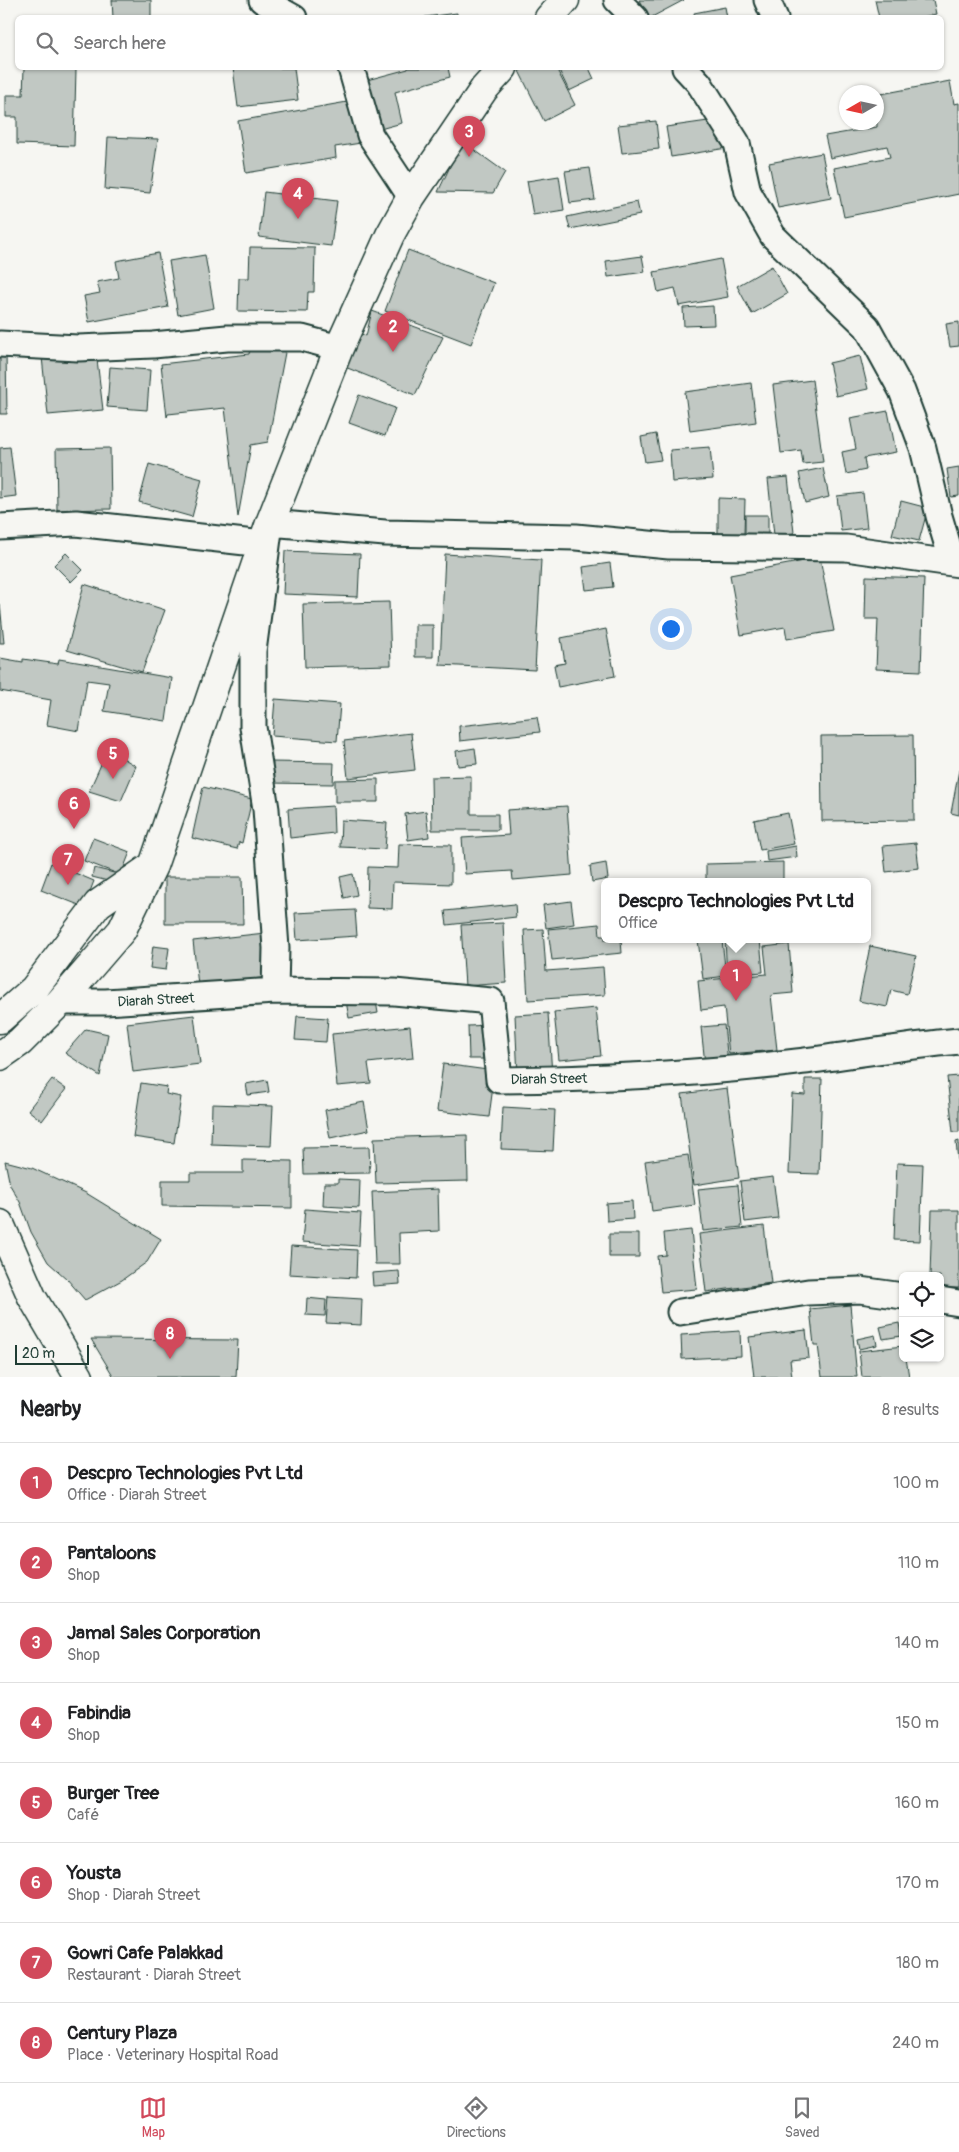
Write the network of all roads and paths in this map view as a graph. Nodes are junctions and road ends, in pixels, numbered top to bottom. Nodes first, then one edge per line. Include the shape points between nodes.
1 (262, 0) edge
2 (565, 0) edge
3 (617, 0) edge
4 (767, 0) edge
5 (289, 15) edge
6 (552, 15) edge
7 (632, 15) edge
8 (774, 15) edge
9 (352, 70) edge
10 (501, 70) edge
11 (687, 70) edge
12 (411, 197) junction
13 (0, 344) edge
14 (339, 348) junction
15 (0, 527) edge
16 (267, 533) junction
17 (956, 563) edge
18 (152, 866) junction
19 (276, 991) junction
20 (60, 1002) junction
21 (4, 1012) edge
22 (959, 1041) edge
23 (0, 1056) edge
24 (0, 1224) edge
25 (0, 1254) edge
26 (0, 1274) edge
27 (899, 1295) edge
28 (32, 1297) junction
29 (944, 1301) edge
30 (959, 1303) edge
31 (680, 1312) dead end
32 (79, 1377) edge

1 - 5 street
2 - 6 main road
3 - 7 street
4 - 8 street
9 - 12 street via 370,135
10 - 12 main road via 484,89
11 - 17 street via 700,83 737,143 748,192 773,236 867,326 902,391 923,448 939,516
12 - 14 main road
13 - 14 street via 78,348 227,338 302,338
14 - 16 main road
15 - 16 street via 76,523
16 - 17 street via 576,537 669,546 846,548
16 - 18 main road
16 - 19 street via 253,651 253,718 266,809
18 - 20 main road via 122,930
18 - 21 main road via 98,904 34,989
19 - 20 street, Diarah Street via 152,1000
19 - 22 street, Diarah Street via 394,992 491,1001 499,1080 668,1075
20 - 23 main road via 20,1042
24 - 28 main road
25 - 28 main road
26 - 28 main road
27 - 31 street via 860,1290 808,1292
28 - 32 main road
29 - 30 street

